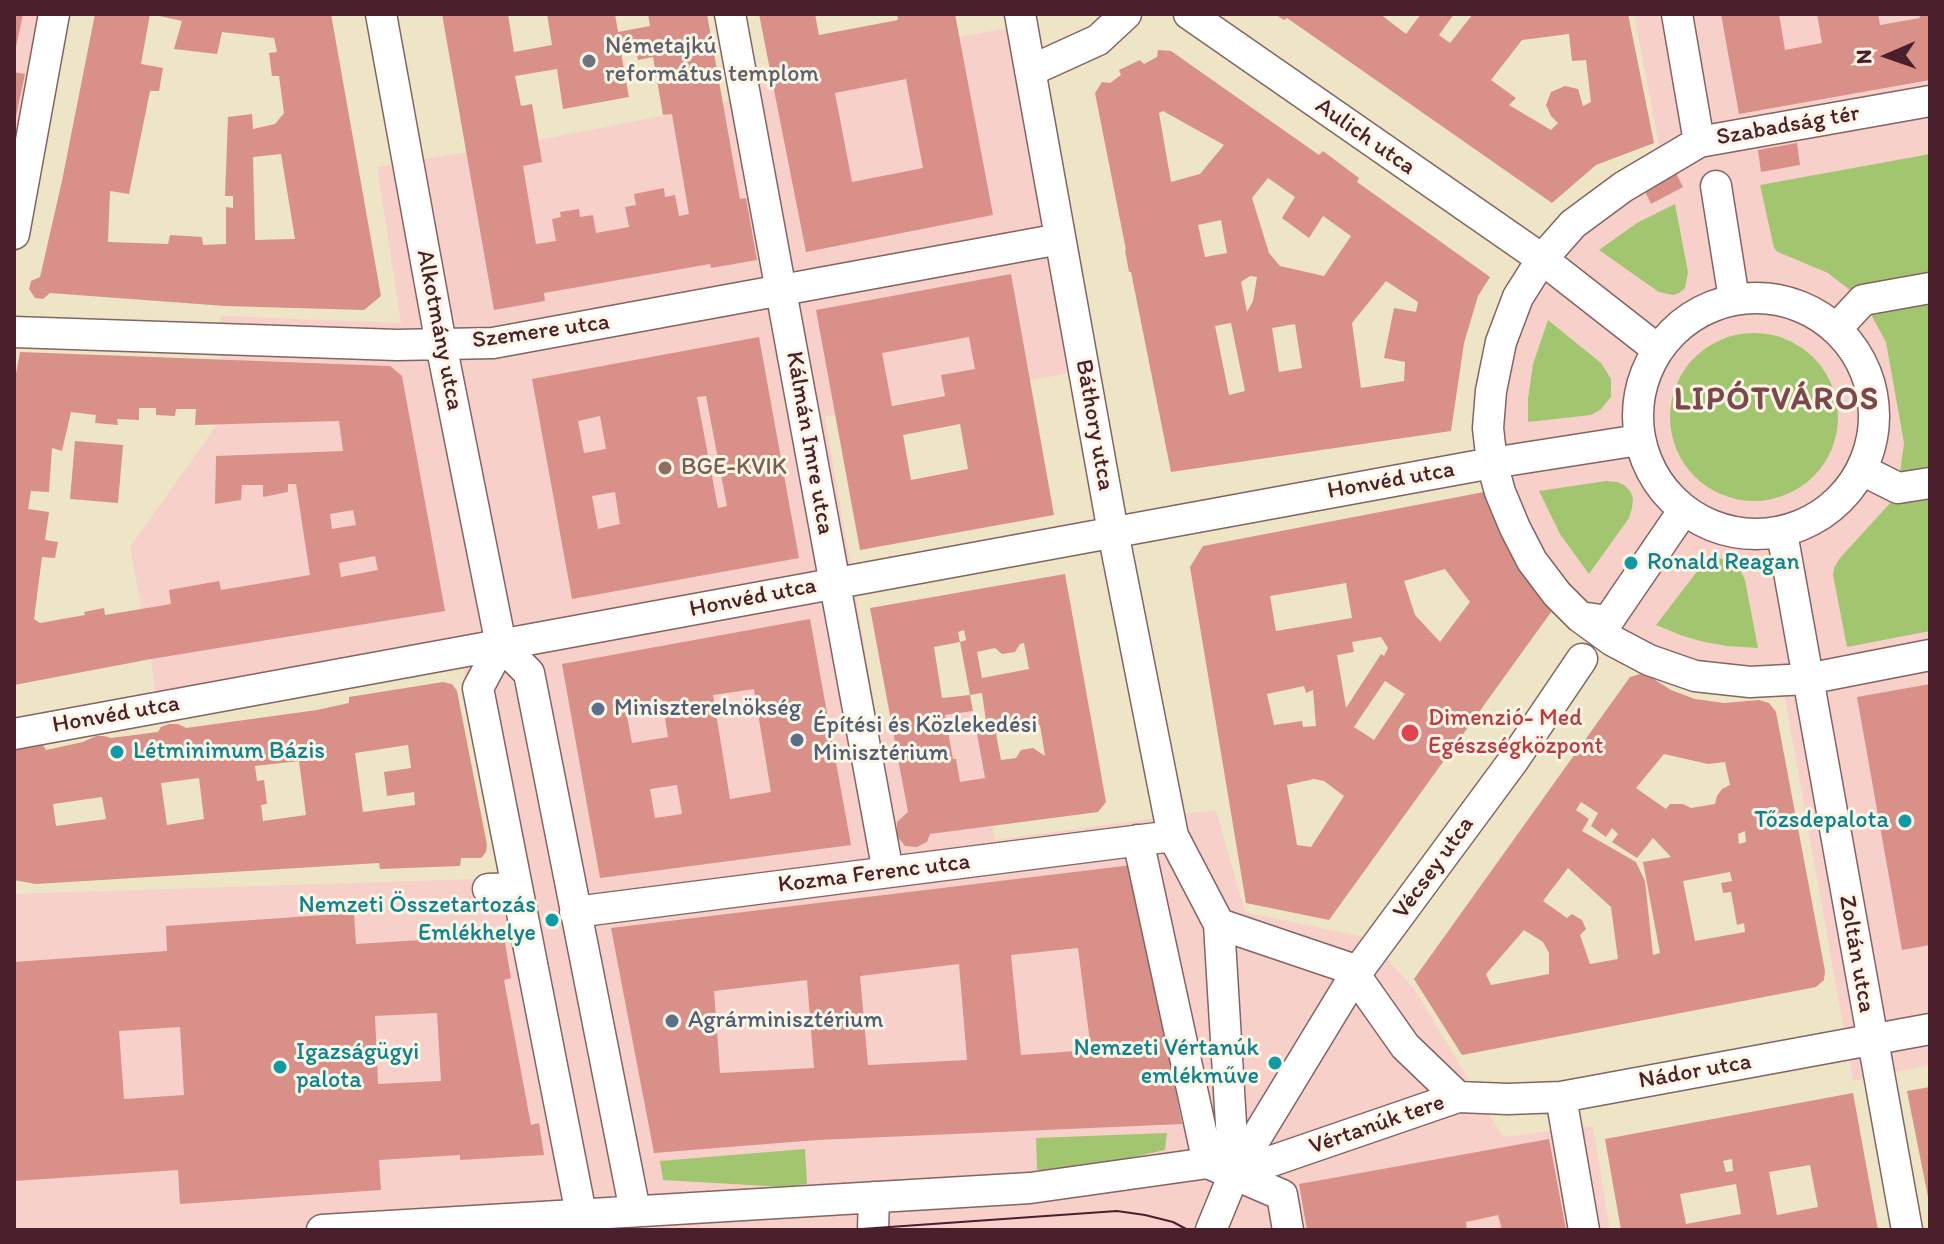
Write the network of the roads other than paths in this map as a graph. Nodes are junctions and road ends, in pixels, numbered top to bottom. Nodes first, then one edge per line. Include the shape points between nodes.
1 (54, 14) edge
2 (381, 14) edge
3 (730, 14) edge
4 (1020, 14) edge
5 (1126, 14) edge
6 (1189, 14) edge
7 (1677, 14) edge
8 (1030, 71) junction
9 (1930, 101) edge
10 (1699, 142) junction
11 (1716, 186) dead end
12 (14, 234) edge
13 (1060, 239) junction
14 (1542, 259) junction
15 (1930, 288) edge
16 (781, 292) junction
17 (1734, 299) junction
18 (1837, 328) junction
19 (14, 332) edge
20 (441, 344) junction
21 (1657, 349) junction
22 (1639, 440) junction
23 (1492, 463) junction
24 (1862, 470) junction
25 (1930, 483) edge
26 (1683, 511) junction
27 (1113, 532) junction
28 (1782, 533) junction
29 (835, 583) junction
30 (1594, 619) junction
31 (501, 645) junction
32 (1930, 655) edge
33 (1582, 659) dead end
34 (1807, 679) junction
35 (14, 734) edge
36 (1173, 836) junction
37 (1138, 840) junction
38 (888, 872) junction
39 (575, 912) junction
40 (1219, 924) junction
41 (1355, 975) junction
42 (1930, 1029) edge
43 (1871, 1040) junction
44 (1458, 1097) junction
45 (1561, 1097) junction
46 (1221, 1168) junction
47 (874, 1197) junction
48 (635, 1211) junction
49 (581, 1214) junction
50 (514, 1224) edge
51 (322, 1230) edge
52 (873, 1230) edge
53 (1211, 1230) edge
54 (1288, 1230) edge
55 (1584, 1230) edge
56 (1907, 1230) edge

1 - 12 street
2 - 20 street, Alkotmány utca
3 - 16 street, Kálmán Imre utca
4 - 8 street, Báthory utca
5 - 8 street via 1098,40
6 - 14 street, Aulich utca
7 - 10 street
8 - 13 street, Báthory utca
9 - 10 street, Szabadság tér
10 - 14 street, Szabadság tér via 1573,224
11 - 17 street, Szabadság tér
13 - 16 street, Szemere utca
13 - 27 street, Báthory utca
14 - 21 street
14 - 23 street, Szabadság tér via 1518,297 1501,342 1488,428
15 - 18 street via 1863,300
16 - 20 street, Szemere utca via 493,343
16 - 29 street, Kálmán Imre utca
17 - 18 street via 1771,298 1806,308
17 - 21 street via 1704,308
18 - 24 street via 1861,360 1873,397 1873,435
19 - 20 street, Szemere utca
20 - 31 street, Alkotmány utca
21 - 22 street via 1643,377
22 - 23 street
22 - 26 street via 1648,467
23 - 27 street, Honvéd utca
23 - 30 street, Szabadság tér via 1532,561 1557,594
24 - 25 street via 1898,488
24 - 28 street via 1842,499 1814,520
26 - 28 street via 1713,528 1748,535
26 - 30 street
27 - 29 street, Honvéd utca
27 - 36 street, Báthory utca
28 - 34 street
29 - 31 street, Honvéd utca
29 - 38 street, Kálmán Imre utca
30 - 34 street, Szabadság tér via 1620,628 1634,652 1695,676 1750,682
31 - 35 street, Honvéd utca
31 - 39 street via 529,673
31 - 49 street via 478,688 503,888
32 - 34 street, Szabadság tér
33 - 41 street, Vécsey utca
34 - 43 street, Zoltán utca
36 - 37 street, Kozma Ferenc utca
36 - 40 street
37 - 38 street, Kozma Ferenc utca
37 - 46 street
38 - 39 street, Kozma Ferenc utca
39 - 48 street
40 - 41 street, Vértanúk tere via 1346,967
40 - 46 street
41 - 44 street, Vértanúk tere via 1405,1046
41 - 46 street
42 - 43 street, Nádor utca
43 - 45 street, Nádor utca
43 - 56 street, Zoltán utca
44 - 45 street, Nádor utca
44 - 46 street, Vértanúk tere
45 - 55 street
46 - 47 street, Vértanúk tere via 1030,1188
46 - 53 street
46 - 54 street via 1282,1195
47 - 48 street, Vértanúk tere
47 - 52 street
48 - 49 street, Vértanúk tere
49 - 50 street, Vértanúk tere
50 - 51 street, Vértanúk tere

